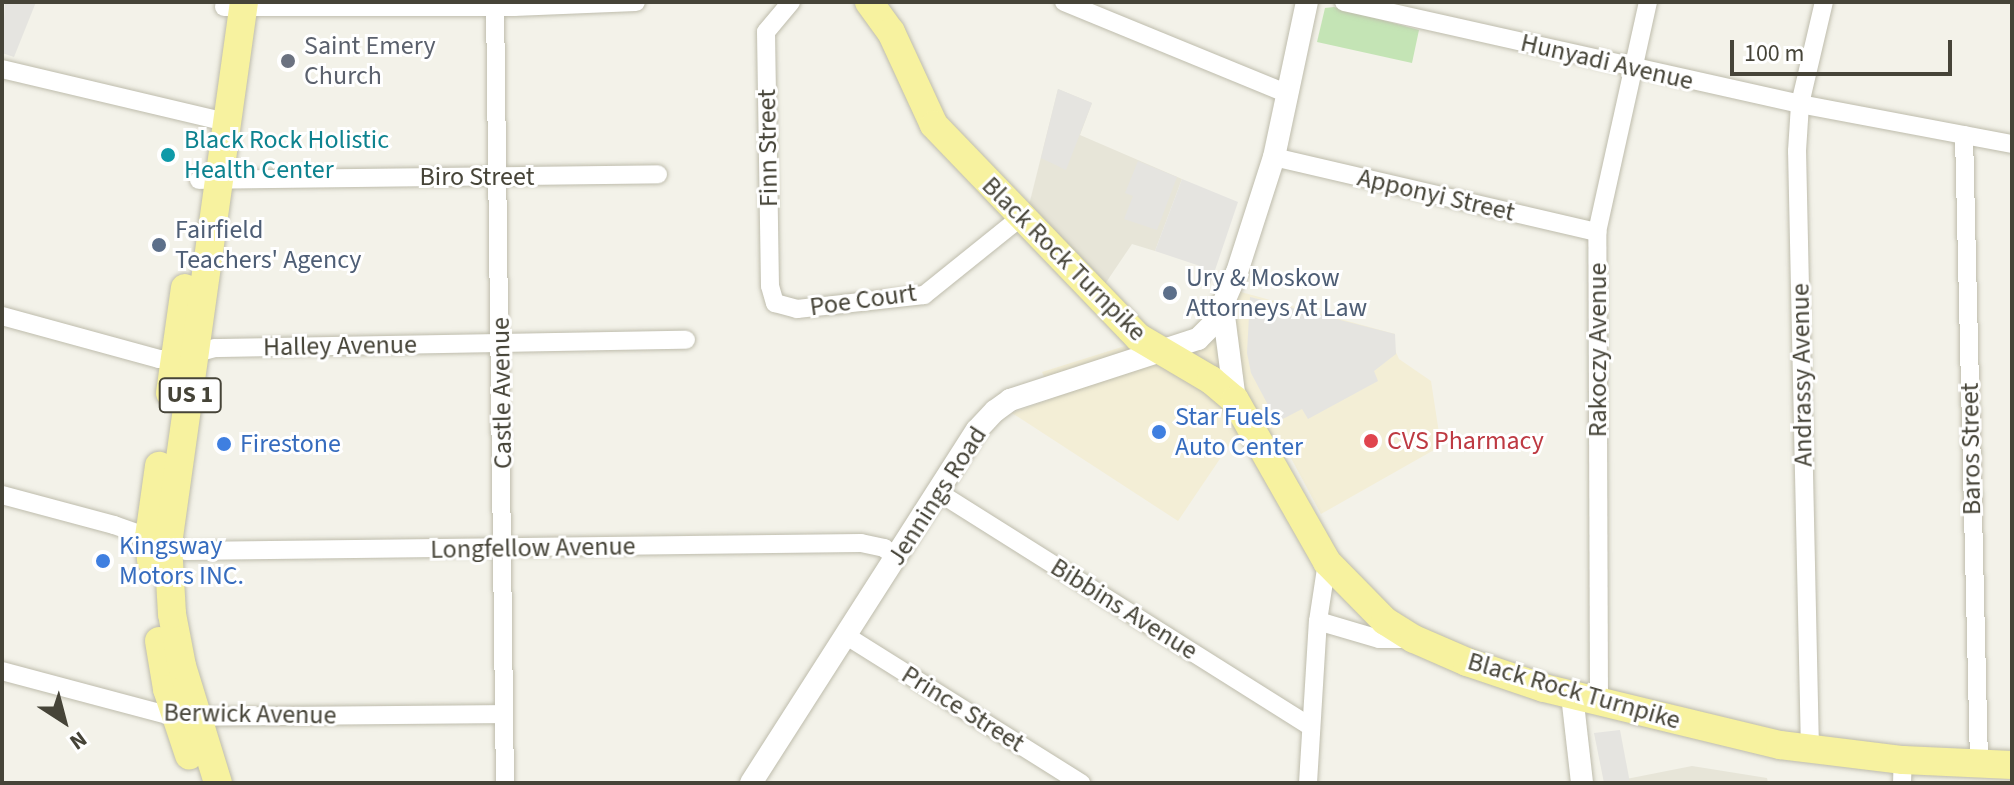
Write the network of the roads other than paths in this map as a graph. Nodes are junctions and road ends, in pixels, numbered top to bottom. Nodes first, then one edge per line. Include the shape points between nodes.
1 (636, 2) edge
2 (791, 2) edge
3 (869, 2) edge
4 (1064, 2) edge
5 (1307, 2) edge
6 (1344, 2) edge
7 (1648, 2) edge
8 (1824, 2) edge
9 (495, 4) edge
10 (234, 5) edge
11 (2, 69) edge
12 (1633, 69) junction
13 (1286, 93) junction
14 (1800, 104) junction
15 (218, 120) junction
16 (1964, 135) junction
17 (2012, 144) edge
18 (1274, 157) junction
19 (658, 174) dead end
20 (498, 177) junction
21 (209, 180) junction
22 (1021, 217) junction
23 (1597, 232) junction
24 (775, 303) joint
25 (1223, 308) junction
26 (2, 316) edge
27 (686, 340) dead end
28 (501, 345) junction
29 (1160, 352) junction
30 (185, 356) junction
31 (1235, 400) junction
32 (938, 492) junction
33 (2, 495) edge
34 (158, 541) junction
35 (504, 548) junction
36 (896, 557) junction
37 (1327, 562) junction
38 (1318, 621) junction
39 (845, 635) junction
40 (1414, 639) junction
41 (2, 671) edge
42 (1586, 699) junction
43 (503, 714) junction
44 (185, 718) junction
45 (1311, 727) junction
46 (1810, 750) junction
47 (1979, 763) junction
48 (2012, 765) edge
49 (1903, 772) edge
50 (757, 781) edge
51 (199, 783) edge
52 (218, 783) edge
53 (505, 783) edge
54 (1081, 783) edge
55 (1308, 783) edge
56 (1582, 783) edge

1 - 9 street
2 - 24 street, Finn Street via 766,32 770,286
3 - 22 main road, Black Rock Turnpike via 891,32 934,125
4 - 13 street
5 - 13 street, Jennings Road
6 - 12 street, Hunyadi Avenue
7 - 12 street, Rakoczy Avenue
8 - 14 street, Andrassy Avenue
9 - 10 street
9 - 20 street, Castle Avenue
10 - 15 main road, US 1
11 - 15 street
12 - 14 street, Hunyadi Avenue
12 - 23 street, Rakoczy Avenue
13 - 18 street, Jennings Road
14 - 16 street, Hunyadi Avenue
14 - 46 street, Andrassy Avenue
15 - 21 main road, US 1
16 - 17 street, Hunyadi Avenue
16 - 47 street, Baros Street
18 - 23 street, Apponyi Street
18 - 25 street, Jennings Road
19 - 20 street, Biro Street
20 - 21 street, Biro Street
20 - 28 street, Castle Avenue
21 - 30 main road, US 1
22 - 24 street, Poe Court via 924,295 797,309
22 - 29 main road, Black Rock Turnpike via 1138,337
23 - 42 street, Rakoczy Avenue
25 - 29 street, Jennings Road via 1198,339
25 - 31 street
26 - 30 street, Halley Avenue via 159,359
27 - 28 street, Halley Avenue
28 - 30 street, Halley Avenue via 215,348
28 - 35 street, Castle Avenue
29 - 31 main road, Black Rock Turnpike
29 - 32 street, Jennings Road via 1010,400 977,430
30 - 34 main road, US 1
31 - 37 main road, Black Rock Turnpike
32 - 36 street, Jennings Road
32 - 45 street, Bibbins Avenue
33 - 34 street, Longfellow Avenue
34 - 35 street, Longfellow Avenue via 187,551
34 - 44 main road, US 1 via 154,612
35 - 36 street, Longfellow Avenue via 861,543
35 - 43 street, Castle Avenue
36 - 39 street, Jennings Road
37 - 38 street
37 - 40 main road, Black Rock Turnpike via 1385,621
38 - 40 street via 1379,639
38 - 45 street
39 - 50 street, Jennings Road
39 - 54 street, Prince Street
40 - 42 main road, Black Rock Turnpike via 1467,662
41 - 44 street, Berwick Avenue
42 - 46 main road, Black Rock Turnpike
42 - 56 street
43 - 44 street, Berwick Avenue
43 - 53 street, Castle Avenue
44 - 51 main road, US 1
44 - 52 main road, US 1
45 - 55 street
46 - 49 main road, Black Rock Turnpike
47 - 48 main road, Black Rock Turnpike
47 - 49 main road, Black Rock Turnpike

